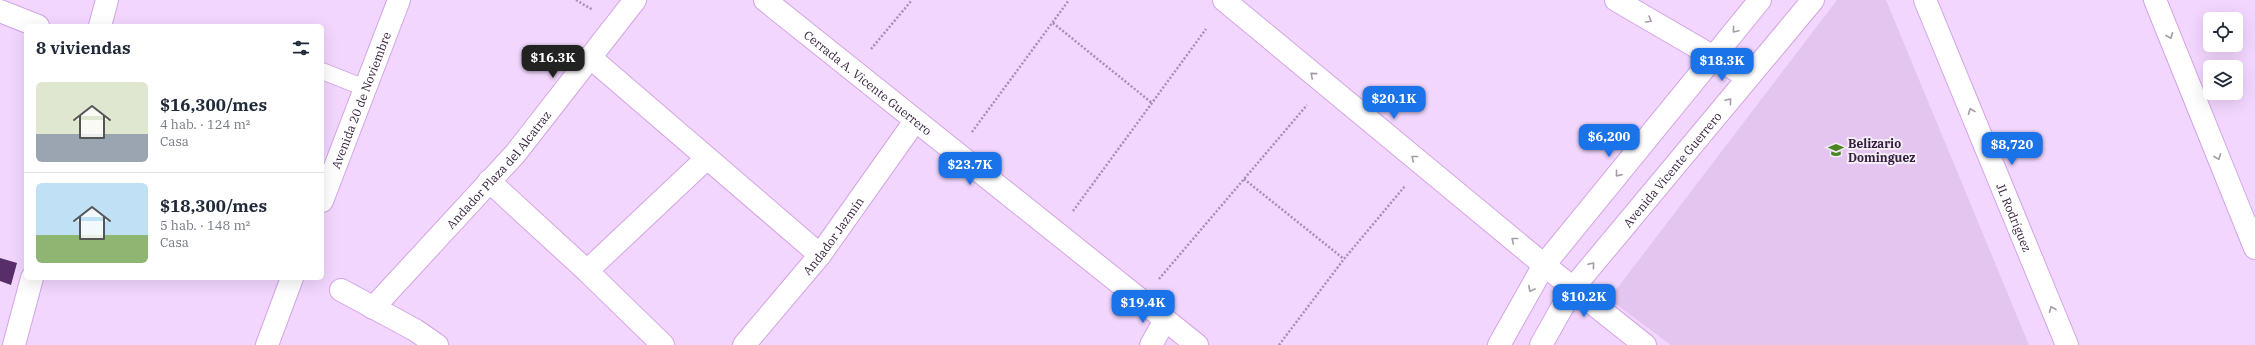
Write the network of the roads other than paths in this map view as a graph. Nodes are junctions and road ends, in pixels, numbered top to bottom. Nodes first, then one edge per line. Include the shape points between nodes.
1 (107, 0) edge
2 (399, 0) edge
3 (635, 0) edge
4 (765, 0) edge
5 (1224, 0) edge
6 (1616, 0) edge
7 (1760, 0) edge
8 (1813, 0) edge
9 (1925, 0) edge
10 (2155, 0) edge
11 (0, 11) edge
12 (33, 24) edge
13 (101, 24) edge
14 (1713, 57) junction
15 (591, 58) junction
16 (324, 72) edge
17 (1748, 77) junction
18 (365, 88) junction
19 (915, 121) junction
20 (707, 158) junction
21 (489, 181) junction
22 (324, 196) edge
23 (2255, 248) edge
24 (820, 255) junction
25 (1544, 265) junction
26 (587, 271) junction
27 (31, 280) edge
28 (291, 280) edge
29 (1573, 288) junction
30 (341, 290) dead end
31 (373, 308) junction
32 (1165, 320) junction
33 (14, 345) edge
34 (267, 345) edge
35 (437, 345) edge
36 (663, 345) edge
37 (744, 345) edge
38 (1151, 345) edge
39 (1197, 345) edge
40 (1499, 345) edge
41 (1541, 345) edge
42 (1645, 345) edge
43 (2067, 345) edge

1 - 13 street
2 - 18 street, Avenida 20 de Noviembre
3 - 15 street, Andador Plaza del Alcatraz
4 - 19 street, Cerrada A. Vicente Guerrero
25 -> 5 street
6 -> 14 street
7 -> 14 street
8 - 17 street, Avenida Vicente Guerrero
43 -> 9 street, JL Rodríguez
10 -> 23 street
11 - 12 street
14 - 17 street
14 -> 25 street
15 - 20 street
15 - 21 street, Andador Plaza del Alcatraz via 515,154
16 - 18 lane
29 -> 17 street, Avenida Vicente Guerrero
18 - 22 street, Avenida 20 de Noviembre
19 - 24 street, Andador Jazmín
19 - 32 street, Cerrada A. Vicente Guerrero
20 - 24 street
20 - 26 street
21 - 26 street
21 - 31 street, Andador Plaza del Alcatraz
24 - 37 street, Andador Jazmín
25 - 29 street
25 -> 40 street
26 - 36 street
27 - 33 street
28 - 34 street
29 - 41 street, Avenida Vicente Guerrero
29 - 42 street
30 - 31 street
31 - 35 street
32 - 38 street
32 - 39 street, Cerrada A. Vicente Guerrero

